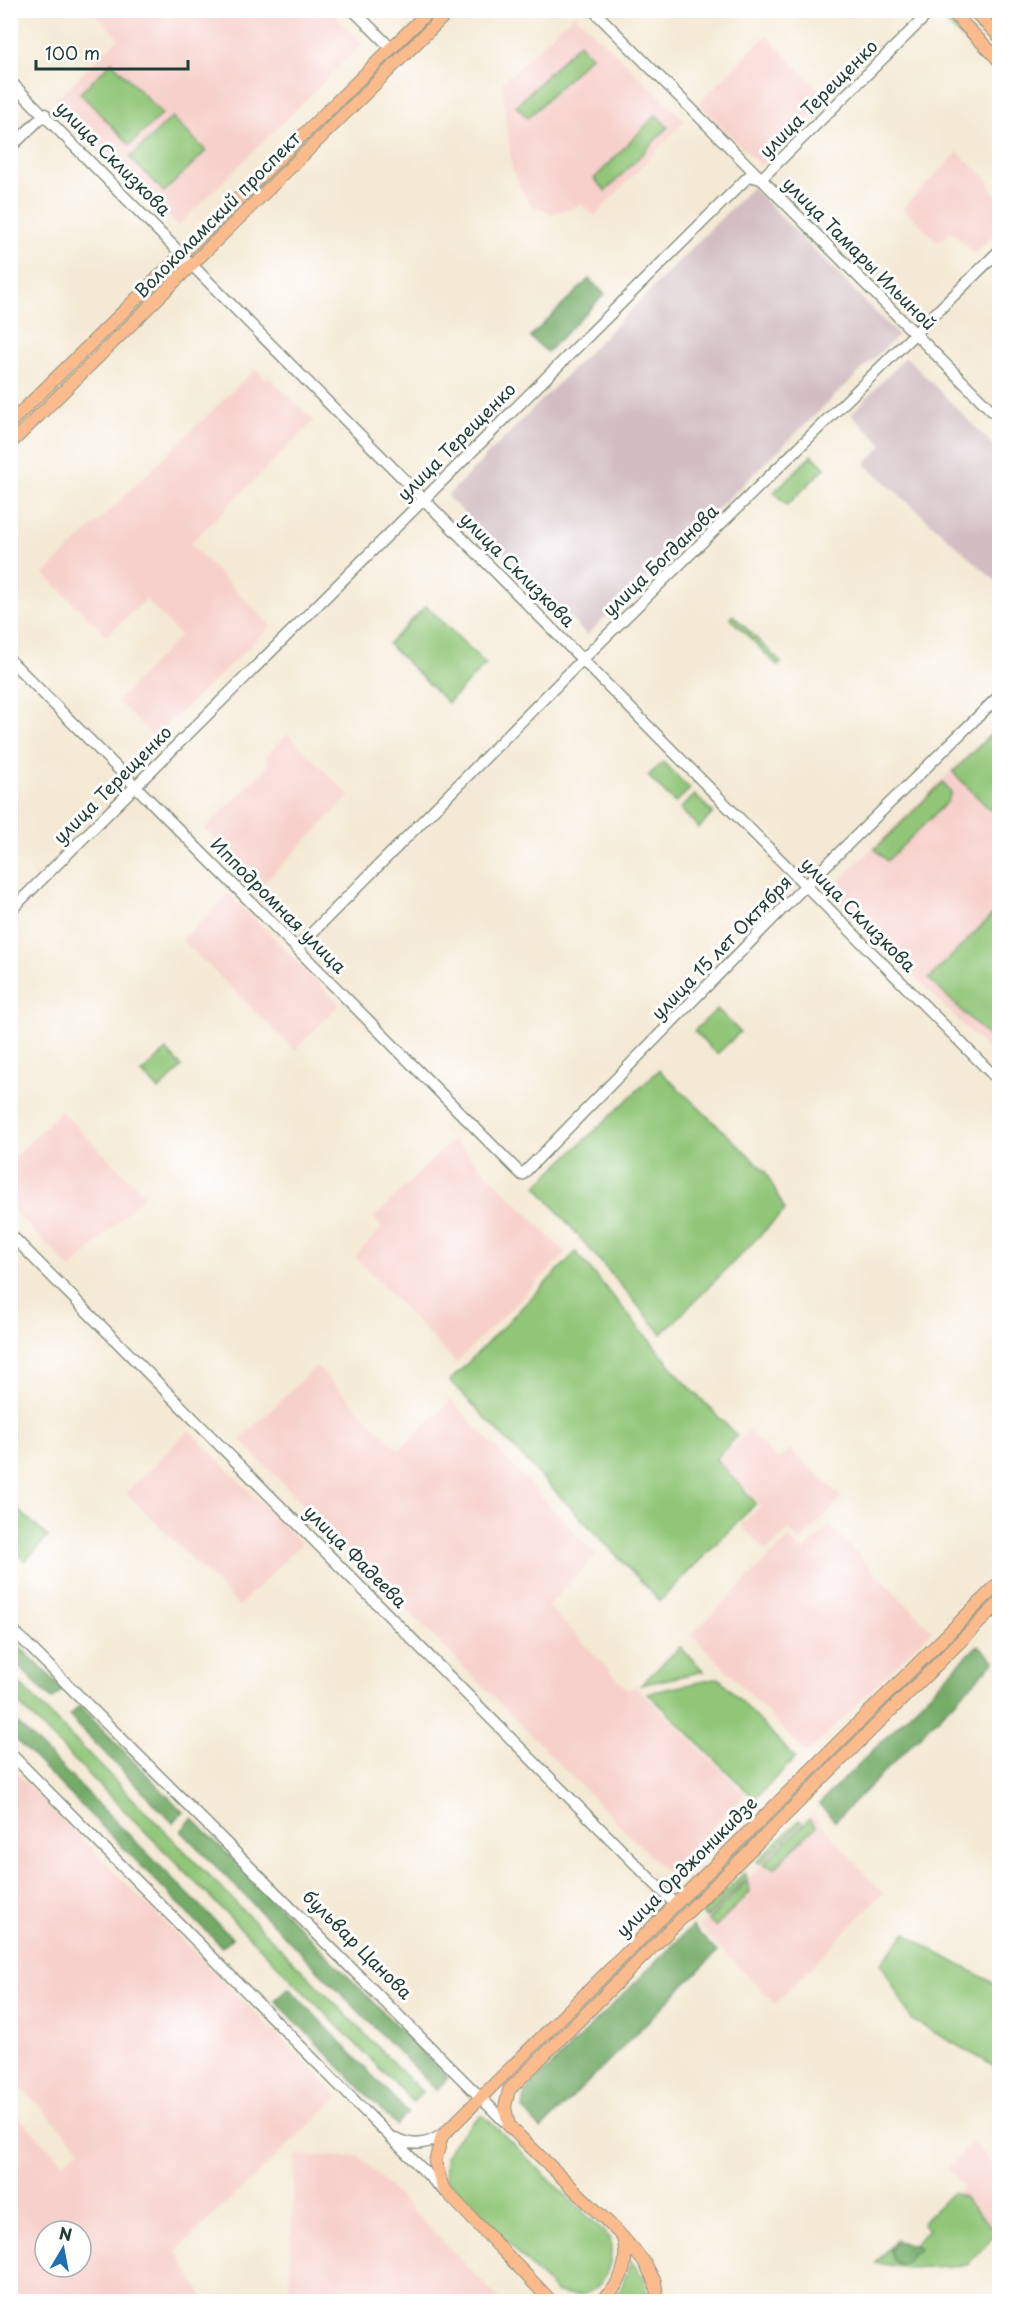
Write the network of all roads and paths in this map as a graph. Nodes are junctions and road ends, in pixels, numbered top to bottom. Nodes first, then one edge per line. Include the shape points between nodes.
1 (353, 10) edge
2 (430, 10) edge
3 (450, 10) edge
4 (593, 10) edge
5 (932, 10) edge
6 (950, 10) edge
7 (974, 10) edge
8 (999, 37) edge
9 (391, 48) junction
10 (999, 61) edge
11 (10, 81) edge
12 (45, 114) junction
13 (10, 148) edge
14 (761, 179) junction
15 (999, 250) edge
16 (182, 254) junction
17 (192, 265) junction
18 (915, 334) junction
19 (999, 419) edge
20 (10, 423) edge
21 (10, 444) edge
22 (423, 498) junction
23 (10, 660) edge
24 (583, 660) junction
25 (999, 695) edge
26 (135, 785) junction
27 (806, 886) junction
28 (10, 911) edge
29 (297, 948) junction
30 (999, 1082) edge
31 (522, 1175) joint
32 (10, 1234) edge
33 (999, 1582) edge
34 (999, 1602) edge
35 (10, 1627) edge
36 (10, 1753) edge
37 (813, 1768) junction
38 (812, 1788) junction
39 (675, 1904) junction
40 (481, 2096) junction
41 (509, 2126) junction
42 (386, 2130) junction
43 (444, 2133) junction
44 (444, 2191) junction
45 (622, 2237) junction
46 (552, 2301) edge
47 (598, 2301) edge
48 (658, 2301) edge

1 - 9 street
2 - 9 main road, Волоколамский проспект
3 - 17 main road, Волоколамский проспект
4 - 14 street, улица Тамары Ильиной
5 - 14 street, улица Терещенко
6 - 10 main road
7 - 8 main road
9 - 16 main road, Волоколамский проспект
11 - 12 street, улица Склизкова
12 - 13 street
12 - 16 street, улица Склизкова
14 - 18 street, улица Тамары Ильиной
14 - 22 street, улица Терещенко via 749,177
15 - 18 street, улица Богданова
16 - 17 street, улица Склизкова
16 - 20 main road, Волоколамский проспект
17 - 21 main road, Волоколамский проспект
17 - 22 street, улица Склизкова
18 - 19 street, улица Тамары Ильиной
18 - 24 street, улица Богданова
22 - 24 street, улица Склизкова
22 - 26 street, улица Терещенко
23 - 26 street, Ипподромная улица
24 - 27 street, улица Склизкова
24 - 29 street, улица Богданова
25 - 27 street, улица 15 лет Октября
26 - 28 street, улица Терещенко
26 - 29 street, Ипподромная улица
27 - 30 street, улица Склизкова
27 - 31 street, улица 15 лет Октября
29 - 31 street, Ипподромная улица
32 - 39 street, улица Фадеева
33 - 37 main road, улица Орджоникидзе
34 - 38 main road, улица Орджоникидзе
35 - 40 street, бульвар Цанова
36 - 42 street
37 - 38 main road via 816,1777
37 - 39 main road, улица Орджоникидзе
38 - 41 main road, улица Орджоникидзе via 510,2088 505,2107
39 - 40 main road, улица Орджоникидзе
40 - 41 street, бульвар Цанова
40 - 43 main road, улица Орджоникидзе
41 - 45 main road, бульвар Цанова
42 - 43 street via 414,2144 432,2141
42 - 44 street
43 - 44 main road, улица Орджоникидзе via 435,2162
44 - 46 main road
45 - 47 main road via 626,2258 622,2274 614,2288
45 - 48 main road, бульвар Цанова via 649,2269

